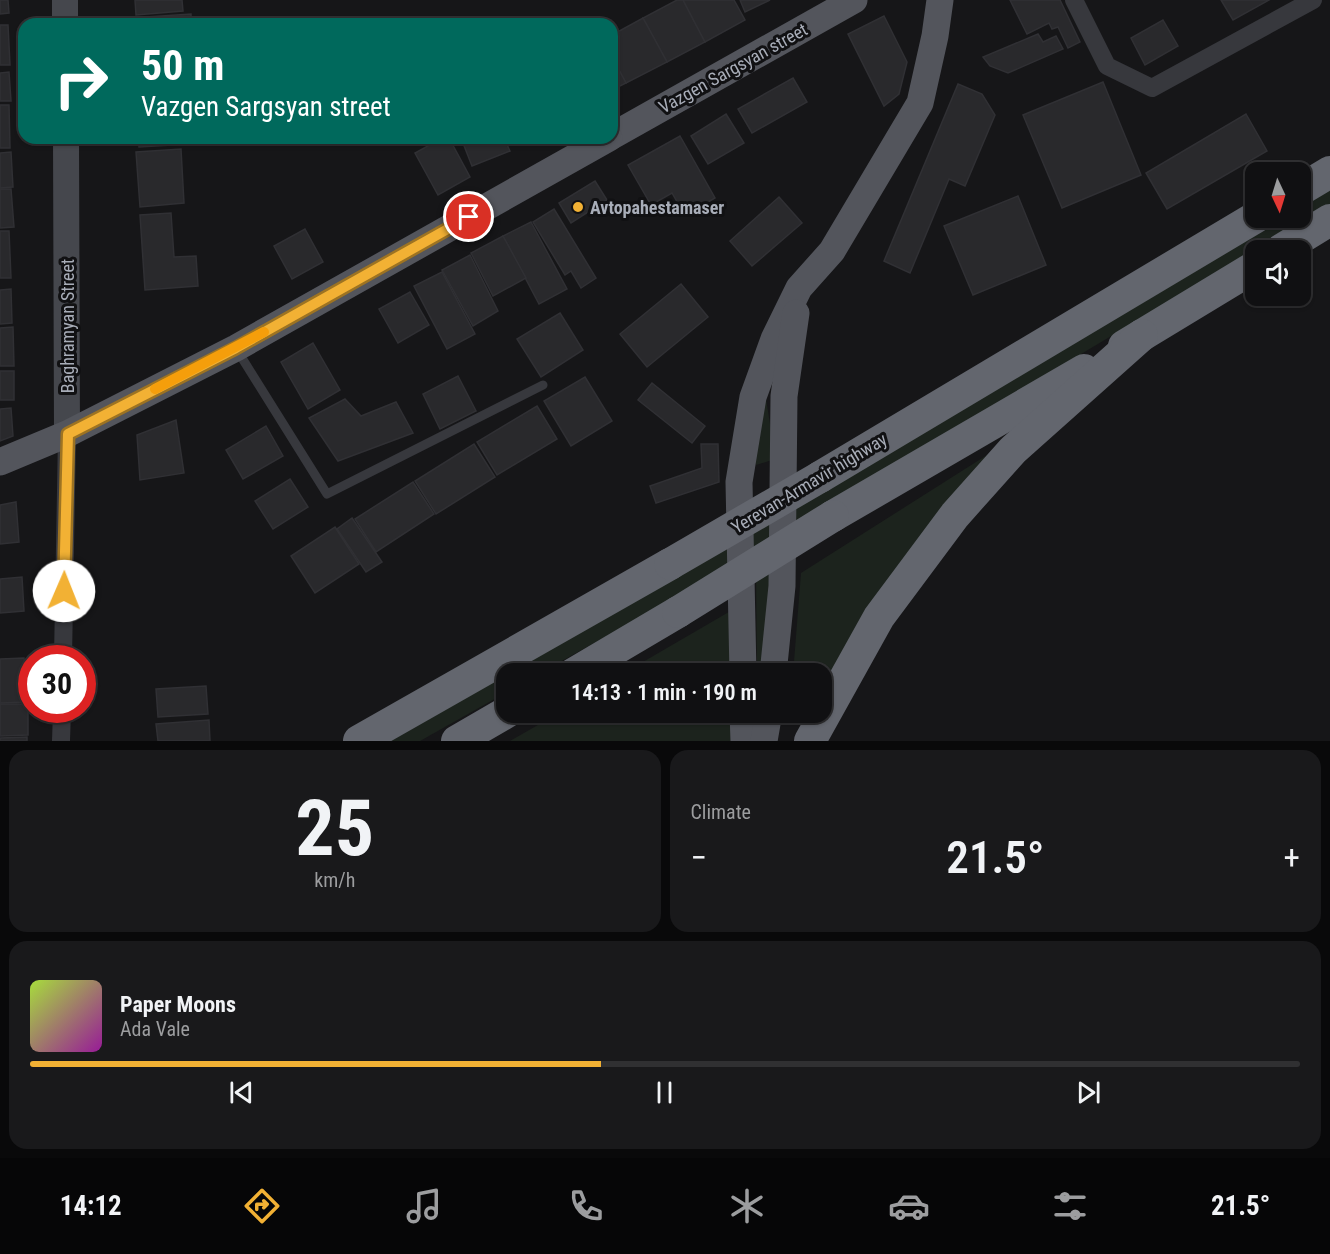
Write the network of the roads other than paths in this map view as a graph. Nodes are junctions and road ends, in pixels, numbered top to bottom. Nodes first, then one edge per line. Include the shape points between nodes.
1 (65, 0) edge
2 (854, 0) edge
3 (940, 0) edge
4 (1074, 0) edge
5 (1313, 0) edge
6 (65, 18) edge
7 (618, 133) edge
8 (66, 144) edge
9 (598, 144) edge
10 (1330, 172) edge
11 (1311, 183) edge
12 (1330, 220) edge
13 (1245, 224) edge
14 (1297, 240) edge
15 (1245, 273) edge
16 (799, 288) junction
17 (1142, 335) junction
18 (236, 348) junction
19 (543, 385) dead end
20 (68, 434) junction
21 (0, 462) edge
22 (63, 645) edge
23 (592, 663) edge
24 (743, 663) edge
25 (775, 663) edge
26 (496, 718) edge
27 (62, 723) edge
28 (743, 723) edge
29 (767, 723) edge
30 (61, 741) edge
31 (359, 741) edge
32 (457, 741) edge
33 (744, 741) edge
34 (764, 741) edge
35 (810, 741) edge

1 - 6 main road
2 - 7 main road, Vazgen Sargsyan street
3 - 16 main road via 920,103 832,251
4 - 5 street via 1107,66 1152,88
8 - 20 main road, Baghramyan Street
9 - 18 main road, Vazgen Sargsyan street
10 - 11 highway
12 - 14 highway
13 - 31 highway, Yerevan-Armavir highway, bridge via 820,477
15 - 17 highway
16 - 24 main road via 774,339 753,397 739,482
16 - 25 main road via 784,396 782,586
17 - 23 highway, bridge
17 - 35 highway via 1013,450 955,515 879,617
18 - 19 lane via 327,494
18 - 20 main road, Vazgen Sargsyan street
20 - 21 main road, Vazgen Sargsyan street
20 - 22 street, Baghramyan Street
26 - 32 highway
27 - 30 street
28 - 33 main road
29 - 34 main road

